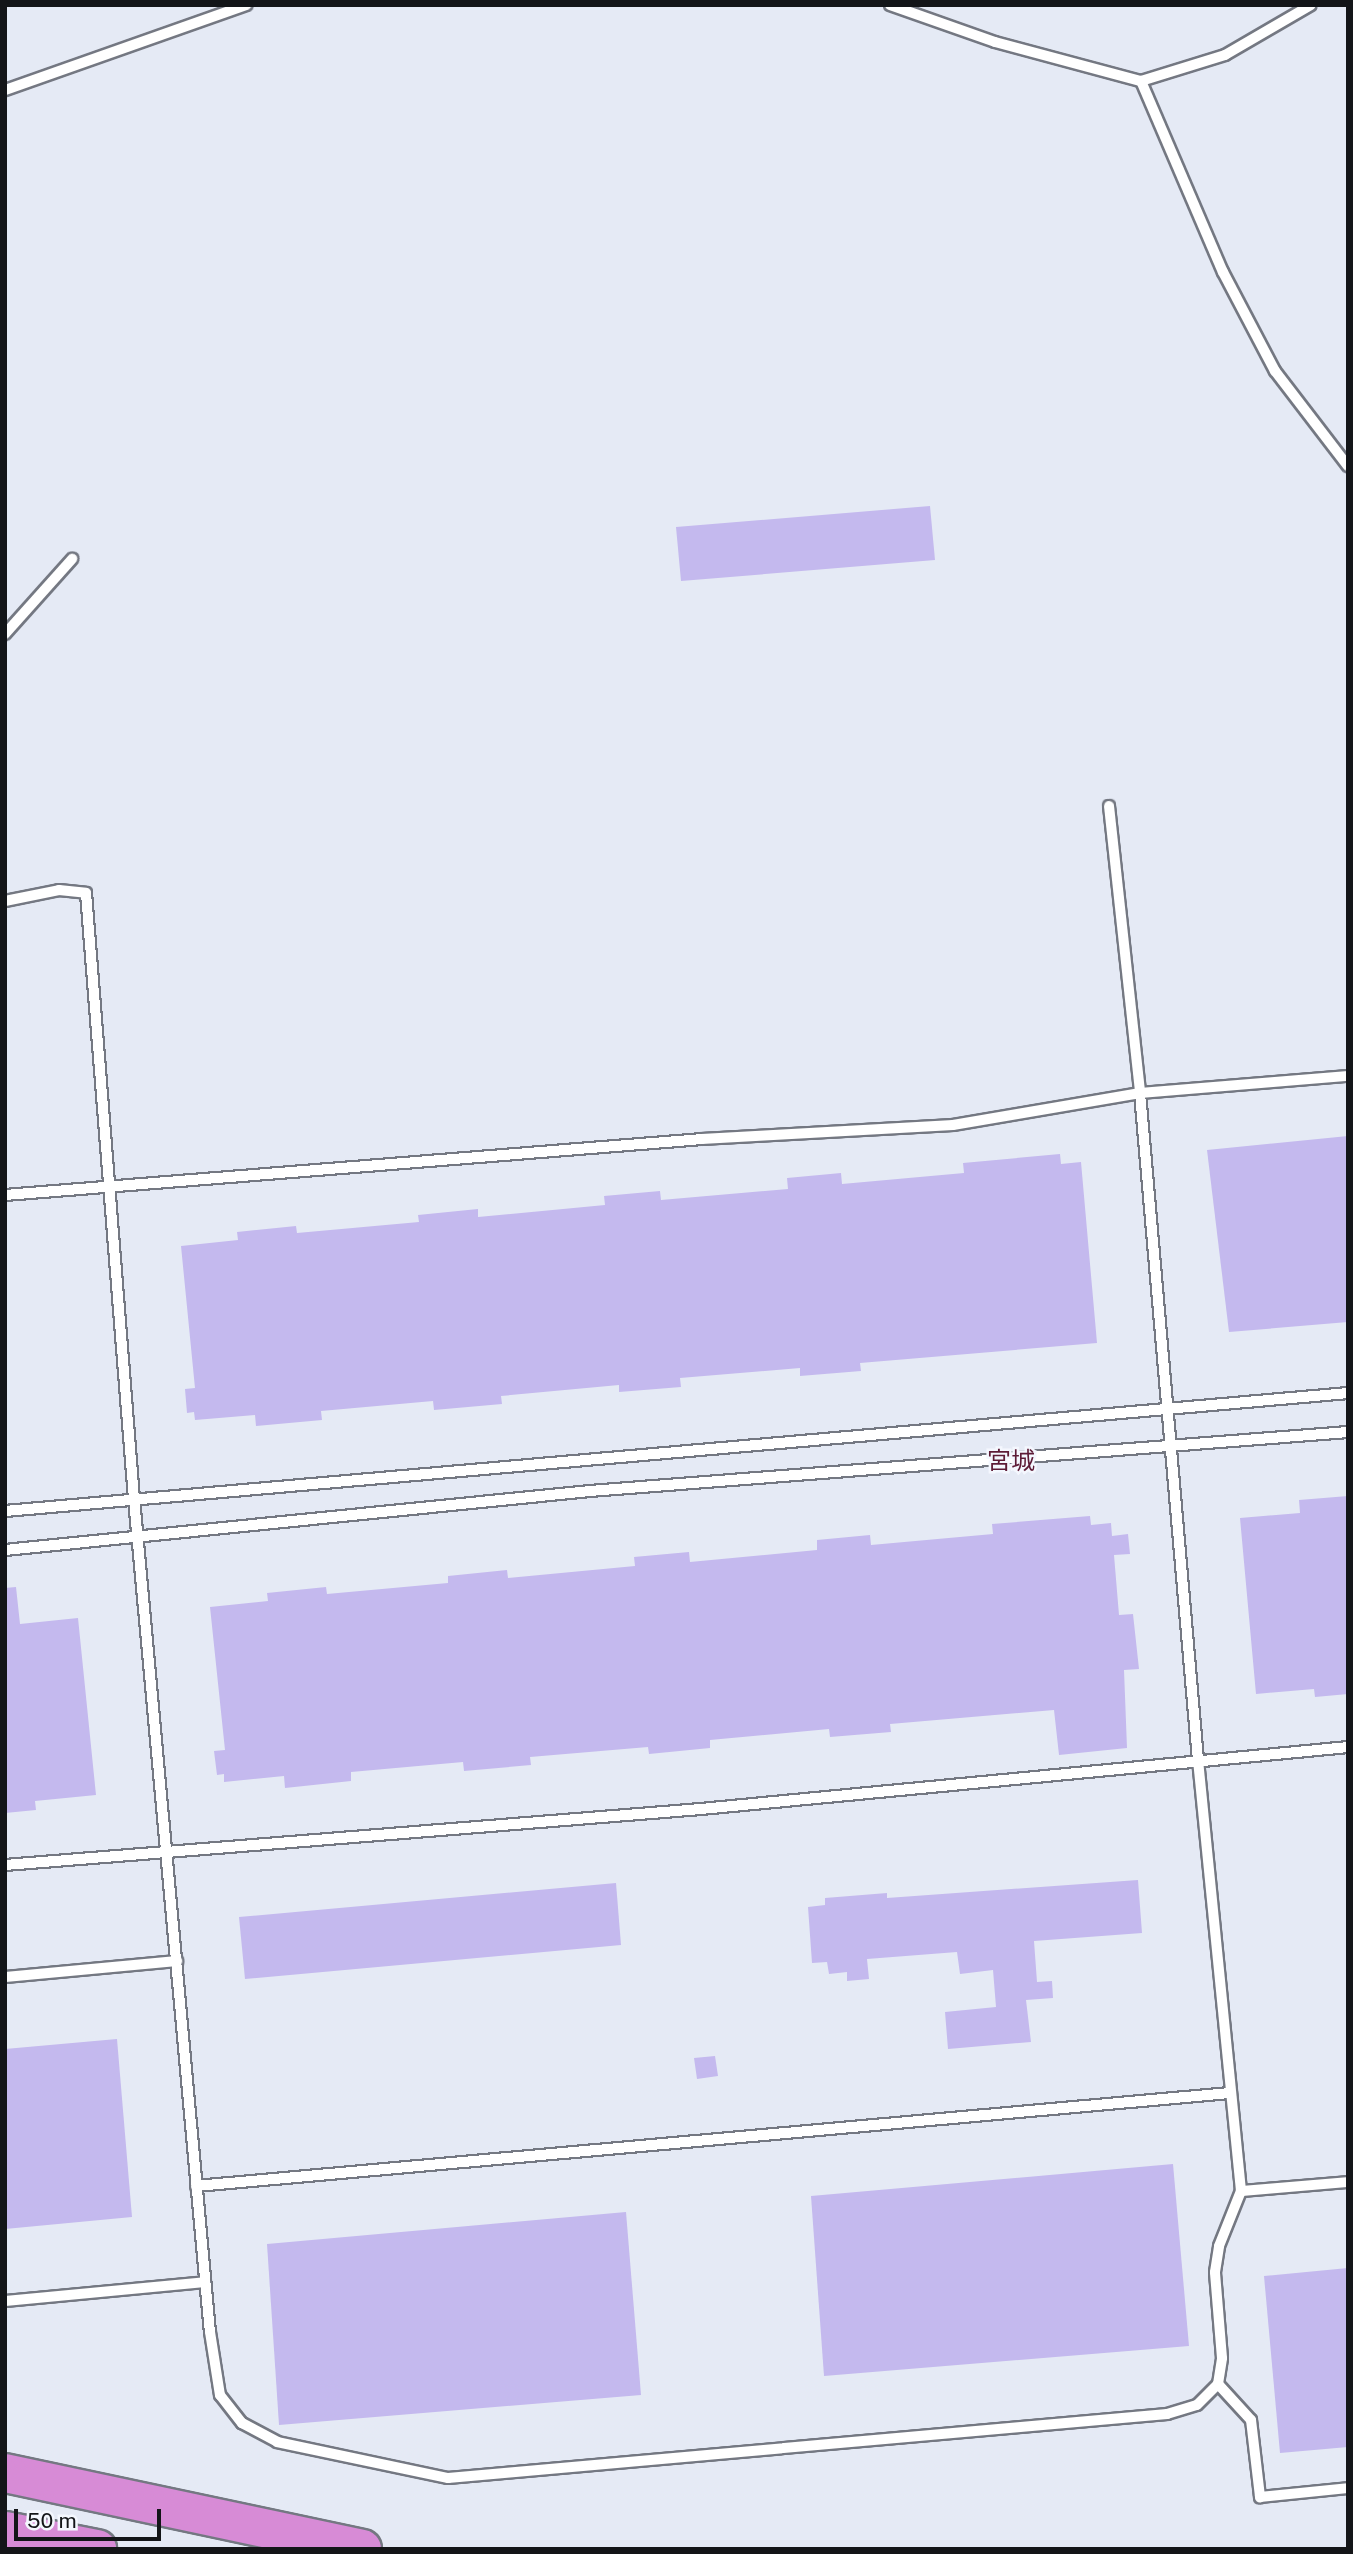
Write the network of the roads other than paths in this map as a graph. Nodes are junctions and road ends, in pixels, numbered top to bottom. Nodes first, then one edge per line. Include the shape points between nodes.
1 (246, 5) edge
2 (890, 5) edge
3 (1311, 5) edge
4 (1141, 81) junction
5 (5, 90) edge
6 (1348, 466) edge
7 (72, 559) dead end
8 (5, 634) edge
9 (1109, 806) dead end
10 (5, 901) edge
11 (1348, 1076) edge
12 (1140, 1093) junction
13 (108, 1186) junction
14 (5, 1195) edge
15 (1348, 1393) edge
16 (1168, 1409) junction
17 (1348, 1432) edge
18 (1172, 1448) junction
19 (134, 1499) junction
20 (5, 1511) edge
21 (138, 1538) junction
22 (5, 1550) edge
23 (1348, 1747) edge
24 (1198, 1760) junction
25 (167, 1850) junction
26 (5, 1865) edge
27 (177, 1961) junction
28 (5, 1978) edge
29 (1230, 2093) junction
30 (1348, 2182) edge
31 (196, 2186) junction
32 (1241, 2191) junction
33 (205, 2283) junction
34 (5, 2301) edge
35 (1218, 2384) junction
36 (5, 2473) edge
37 (1348, 2488) edge
38 (5, 2531) edge
39 (97, 2549) edge
40 (362, 2549) edge

1 - 5 lane
2 - 4 lane via 995,42
3 - 4 lane via 1226,55
4 - 6 lane via 1223,272 1275,371
7 - 8 lane
9 - 12 lane
10 - 13 lane via 59,890 86,893
11 - 12 lane
12 - 13 lane via 953,1125 702,1139
12 - 16 lane
13 - 14 lane
13 - 19 lane
15 - 16 lane
16 - 18 lane
16 - 19 lane
17 - 18 lane
18 - 21 lane via 590,1491
18 - 24 lane
19 - 20 lane
19 - 21 lane
21 - 22 lane
21 - 25 lane
23 - 24 lane
24 - 25 lane via 701,1809
24 - 29 lane
25 - 26 lane
25 - 27 lane
27 - 28 lane
27 - 31 lane
29 - 31 lane
29 - 32 lane
30 - 32 lane
31 - 33 lane
32 - 35 lane via 1214,2272 1222,2358
33 - 34 lane
33 - 35 lane via 220,2395 242,2423 277,2442 449,2479 1167,2414 1197,2406
35 - 37 lane via 1251,2420 1260,2497
36 - 40 highway
38 - 39 highway

